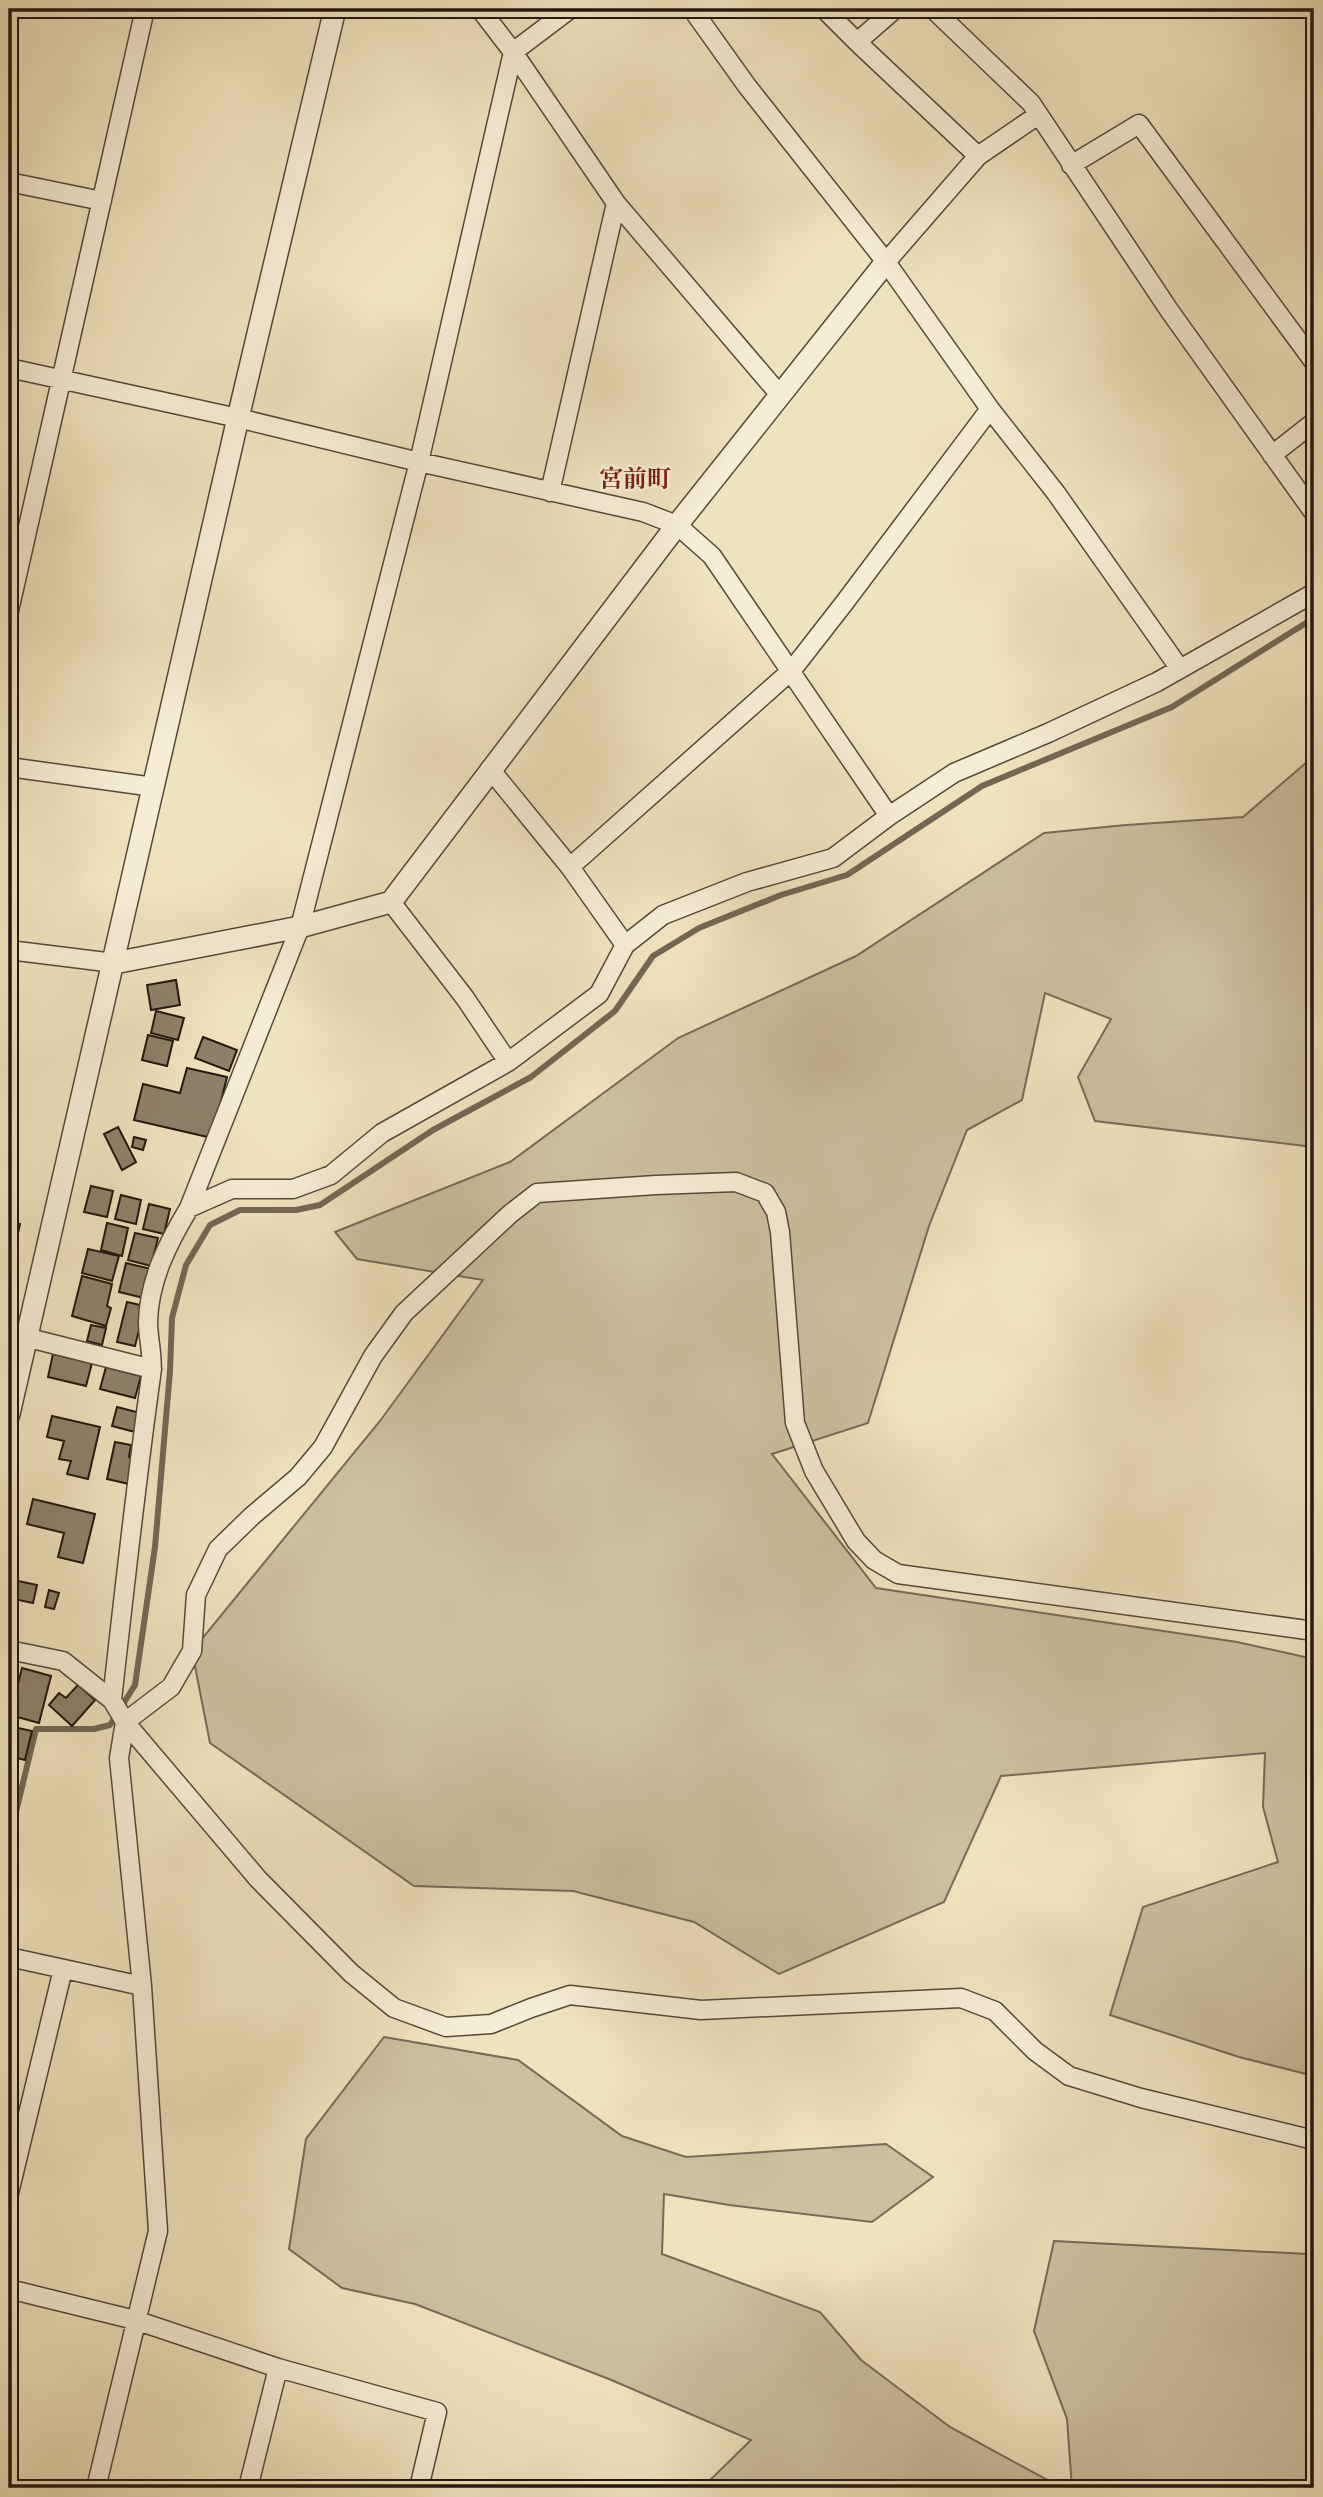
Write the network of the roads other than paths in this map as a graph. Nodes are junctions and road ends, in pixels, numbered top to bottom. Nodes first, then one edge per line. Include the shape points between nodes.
1 (145, 9) edge
2 (335, 9) edge
3 (480, 9) edge
4 (570, 9) edge
5 (692, 9) edge
6 (824, 9) edge
7 (895, 9) edge
8 (933, 9) edge
9 (857, 42) junction
10 (513, 51) junction
11 (1038, 116) junction
12 (978, 156) junction
13 (1071, 165) junction
14 (9, 182) edge
15 (102, 201) junction
16 (616, 203) junction
17 (886, 262) junction
18 (1314, 362) edge
19 (9, 368) edge
20 (61, 380) junction
21 (780, 395) junction
22 (990, 408) junction
23 (239, 418) junction
24 (1314, 422) edge
25 (1272, 455) junction
26 (419, 462) junction
27 (550, 492) junction
28 (1314, 513) edge
29 (677, 525) junction
30 (1314, 593) edge
31 (9, 611) edge
32 (1180, 669) junction
33 (792, 670) junction
34 (9, 767) edge
35 (489, 769) junction
36 (154, 787) junction
37 (889, 816) junction
38 (570, 867) junction
39 (391, 902) junction
40 (300, 927) junction
41 (625, 945) junction
42 (9, 950) edge
43 (114, 963) junction
44 (508, 1062) junction
45 (189, 1208) junction
46 (18, 1335) edge
47 (152, 1369) junction
48 (9, 1415) edge
49 (1314, 1631) edge
50 (9, 1650) edge
51 (112, 1700) junction
52 (125, 1722) junction
53 (9, 1957) edge
54 (63, 1969) junction
55 (142, 1986) junction
56 (1314, 2140) edge
57 (9, 2193) edge
58 (9, 2289) edge
59 (135, 2320) junction
60 (278, 2368) junction
61 (96, 2488) edge
62 (248, 2488) edge
63 (419, 2488) edge

1 - 15 street
2 - 23 street
3 - 10 street
4 - 10 street
5 - 17 street
6 - 9 street
7 - 9 street
8 - 11 street via 1031,103
9 - 12 street
10 - 16 street
10 - 26 street
11 - 12 street
11 - 13 street
12 - 17 street
13 - 18 street via 1139,124
13 - 25 street
14 - 15 street
15 - 20 street
16 - 21 street
16 - 27 street
17 - 21 street
17 - 22 street
19 - 20 street
20 - 23 street
20 - 31 street
21 - 29 street
22 - 32 street
22 - 33 street
23 - 26 street
23 - 36 street
24 - 25 street
25 - 28 street
26 - 27 street
26 - 40 street
27 - 29 street via 643,512
29 - 33 street via 712,556
29 - 35 street
30 - 32 street
32 - 37 street via 954,773
33 - 37 street
33 - 38 street
34 - 36 street
35 - 38 street
35 - 39 street
36 - 43 street
37 - 41 street via 833,858 747,882 663,915
38 - 41 street
39 - 40 street
39 - 44 street
40 - 43 street
40 - 45 street
41 - 44 street via 599,993
42 - 43 street
43 - 46 street
44 - 45 street via 382,1133 331,1175 293,1189 232,1189
45 - 47 street via 169,1241 155,1279 148,1322
46 - 47 street
46 - 48 street
47 - 51 street
49 - 52 street via 898,1574 874,1560 856,1541 814,1471 795,1423 780,1232 765,1193 736,1182 550,1192 537,1193 510,1214 404,1312 373,1356 323,1447 298,1477 218,1549 196,1595 192,1651 172,1688
50 - 51 street via 63,1661
51 - 52 street
52 - 55 street via 119,1758
52 - 56 street via 258,1879 351,1973 394,2008 446,2027 491,2024 570,1995 701,2010 961,1998 995,2011 1035,2051 1069,2076
53 - 54 street
54 - 55 street
54 - 57 street
55 - 59 street via 158,2231
58 - 59 street
59 - 60 street
59 - 61 street
60 - 62 street
60 - 63 street via 437,2412

